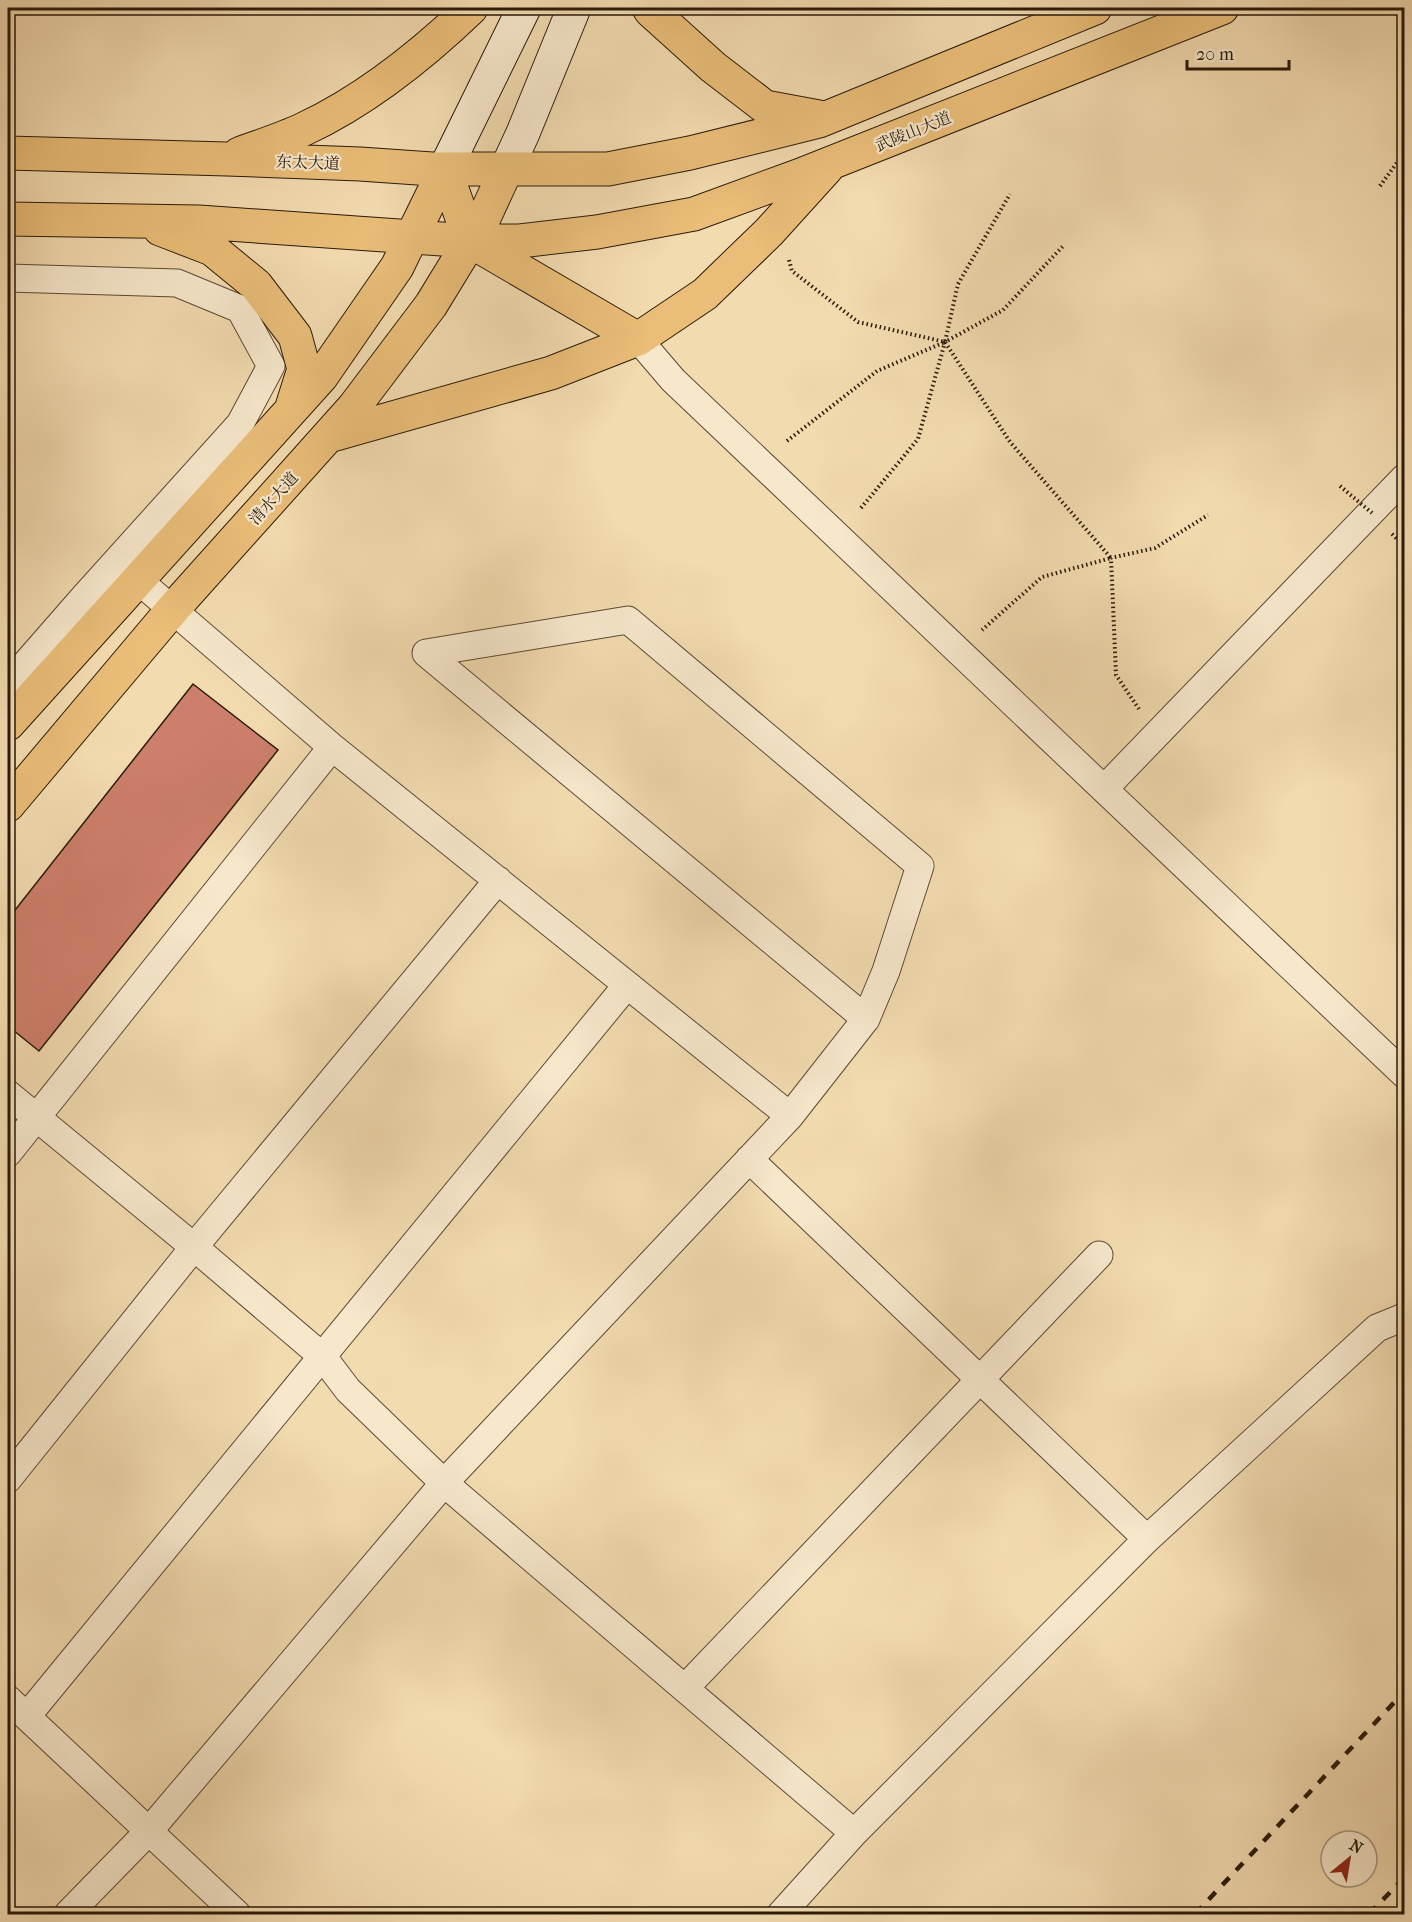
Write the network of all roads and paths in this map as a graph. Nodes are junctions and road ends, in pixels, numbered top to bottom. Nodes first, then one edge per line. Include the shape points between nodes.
1 (471, 8) edge
2 (524, 8) edge
3 (574, 8) edge
4 (649, 8) edge
5 (1095, 8) edge
6 (1222, 8) edge
7 (826, 118) junction
8 (8, 153) edge
9 (1404, 153) edge
10 (227, 159) junction
11 (831, 164) junction
12 (445, 169) junction
13 (506, 170) junction
14 (1380, 186) dead end
15 (1010, 194) dead end
16 (8, 219) edge
17 (144, 222) junction
18 (412, 237) junction
19 (470, 241) junction
20 (1064, 245) dead end
21 (786, 249) dead end
22 (8, 278) edge
23 (638, 339) junction
24 (945, 342) junction
25 (291, 411) junction
26 (329, 436) junction
27 (787, 441) dead end
28 (1404, 478) edge
29 (1340, 486) dead end
30 (861, 508) dead end
31 (1372, 513) dead end
32 (1208, 514) dead end
33 (1110, 558) junction
34 (138, 580) junction
35 (173, 609) junction
36 (982, 631) dead end
37 (8, 684) edge
38 (1139, 710) dead end
39 (8, 724) edge
40 (332, 747) junction
41 (1104, 789) junction
42 (8, 804) edge
43 (498, 880) junction
44 (627, 985) junction
45 (866, 1019) junction
46 (1404, 1074) edge
47 (8, 1094) edge
48 (37, 1116) junction
49 (790, 1116) junction
50 (8, 1153) edge
51 (749, 1159) junction
52 (194, 1247) junction
53 (1100, 1256) dead end
54 (1404, 1317) edge
55 (322, 1357) junction
56 (980, 1380) junction
57 (8, 1479) edge
58 (444, 1483) junction
59 (1147, 1539) junction
60 (685, 1688) junction
61 (17, 1708) edge
62 (149, 1831) junction
63 (854, 1833) junction
64 (68, 1914) edge
65 (237, 1914) edge
66 (781, 1914) edge

1 - 10 main road via 376,88 304,129
2 - 12 main road
3 - 13 main road
4 - 7 main road via 713,67 765,107
5 - 7 main road
6 - 11 main road, 武陵山大道
7 - 13 main road, 东太大道 via 690,153 608,169
8 - 10 main road, 东太大道
9 - 14 path
10 - 12 main road, 东太大道
11 - 19 main road, 武陵山大道 via 694,214 597,232 520,241
11 - 23 main road via 705,294
12 - 13 main road, 东太大道
12 - 18 main road
12 - 19 main road
13 - 19 main road, 清水大道
15 - 24 path via 958,284
16 - 17 main road
17 - 18 main road via 199,222
17 - 25 main road via 212,249 256,285 295,336 304,369
18 - 19 main road
18 - 25 main road via 397,267 351,335
19 - 23 main road
19 - 26 main road, 清水大道 via 431,305
20 - 24 path via 1003,310
21 - 24 path via 792,271 858,321
22 - 37 street via 177,283 240,309 271,366 240,424
23 - 26 main road via 551,373
23 - 41 street via 673,380
24 - 27 path via 877,371
24 - 30 path via 918,439
24 - 33 path via 1010,442
25 - 34 main road
26 - 35 main road, 清水大道
28 - 41 street
29 - 31 path, bridge
32 - 33 path via 1155,548
33 - 36 path via 1042,577
33 - 38 path via 1116,675
34 - 35 street
34 - 39 main road
35 - 40 street
35 - 42 main road, 清水大道
40 - 43 street
40 - 48 street
41 - 46 street
43 - 44 street
43 - 52 street
44 - 49 street
44 - 55 street
45 - 45 street via 920,866 628,620 426,653
45 - 49 street
47 - 48 street
48 - 50 street
48 - 52 street
49 - 51 street
51 - 56 street
51 - 58 street
52 - 55 street
52 - 57 street
53 - 56 street
54 - 59 street via 1377,1328
55 - 58 street via 348,1390
55 - 61 street
56 - 59 street
56 - 60 street
58 - 60 street
58 - 62 street
59 - 63 street
60 - 63 street
61 - 62 street
62 - 64 street
62 - 65 street
63 - 66 street

